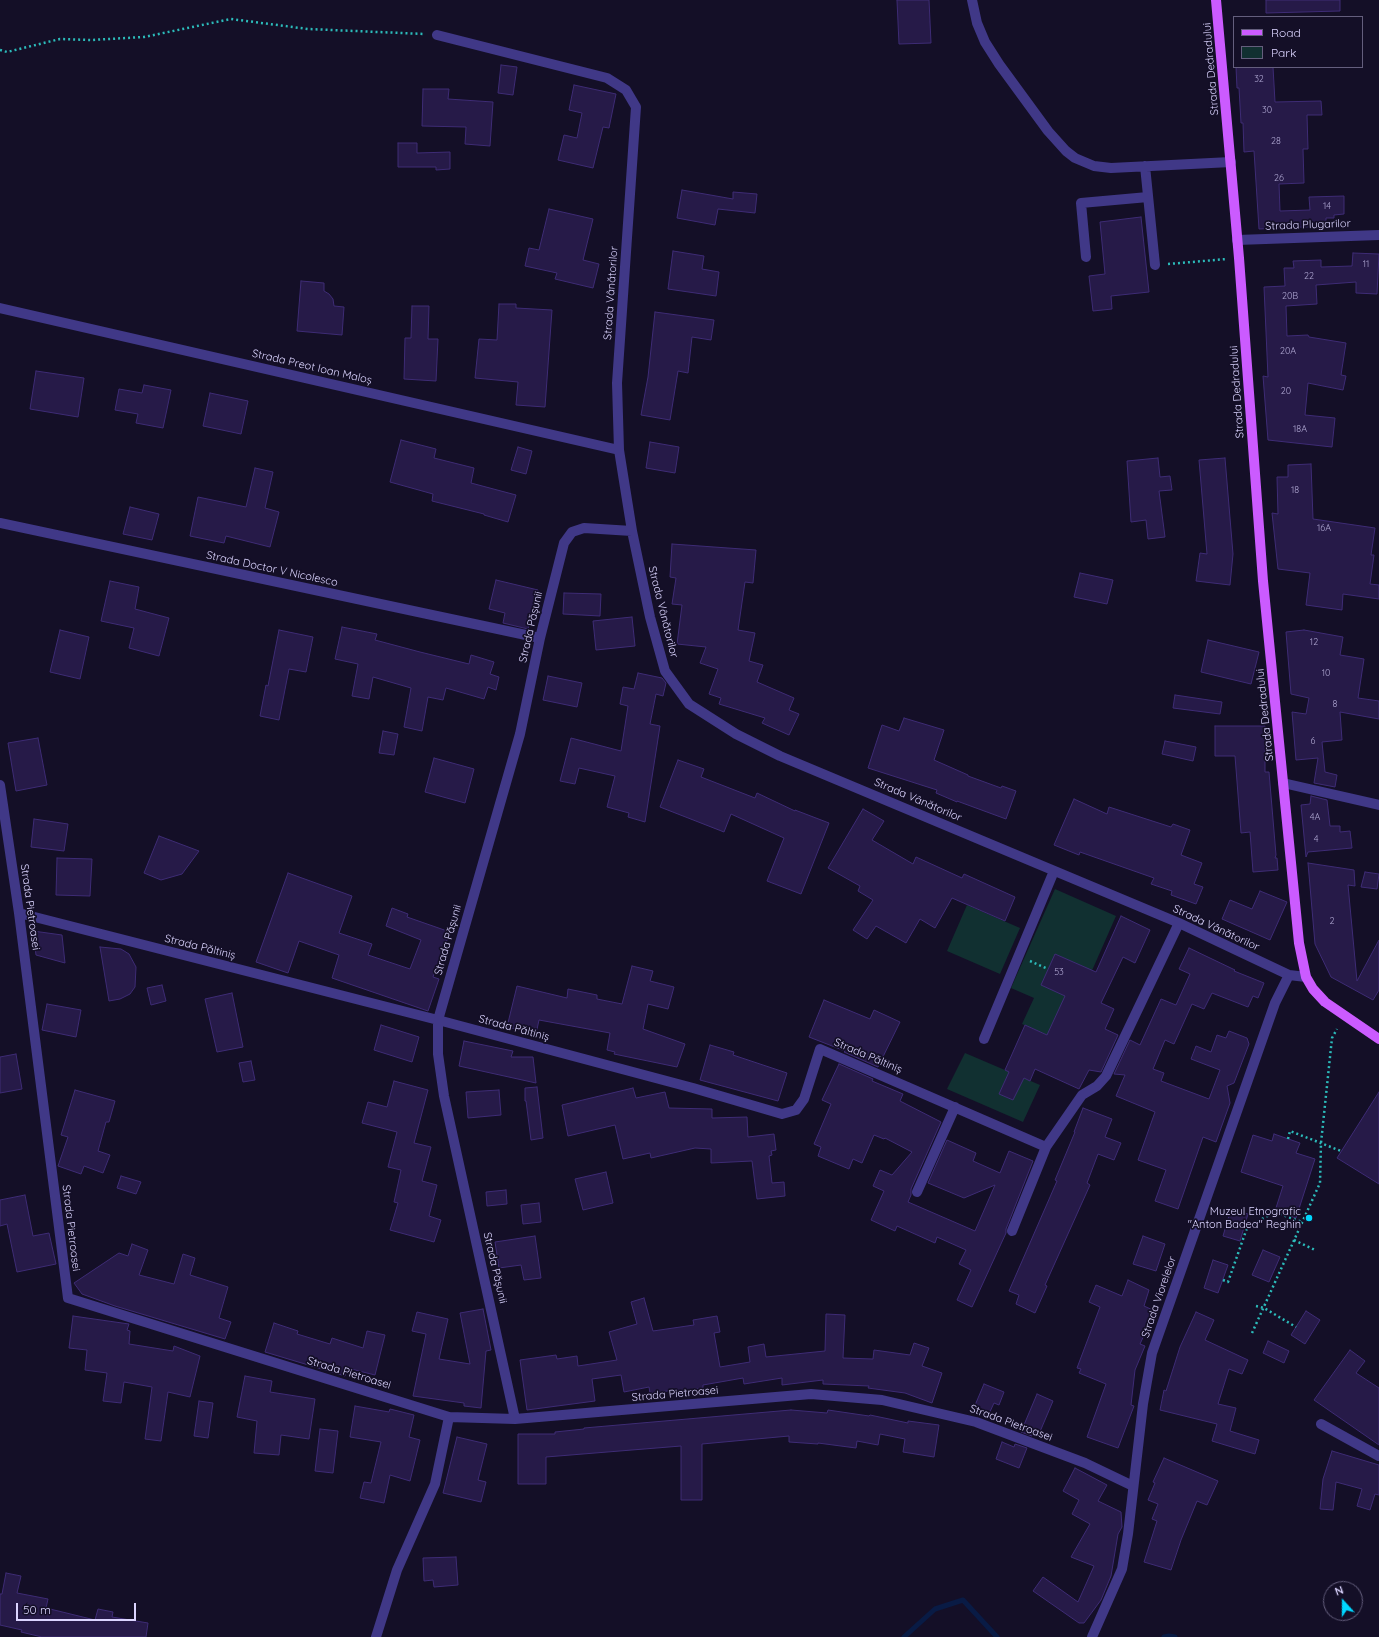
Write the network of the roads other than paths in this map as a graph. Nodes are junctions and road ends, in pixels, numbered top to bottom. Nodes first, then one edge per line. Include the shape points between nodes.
1 (972, 0) edge
2 (1216, 0) edge
3 (438, 35) road end
4 (1231, 162) junction
5 (1145, 166) junction
6 (1148, 197) junction
7 (1379, 235) edge
8 (1237, 240) junction
9 (1086, 257) dead end
10 (1155, 265) road end
11 (0, 308) edge
12 (619, 450) junction
13 (0, 523) edge
14 (632, 531) junction
15 (540, 638) junction
16 (1283, 782) junction
17 (0, 785) edge
18 (1379, 805) edge
19 (1054, 871) junction
20 (19, 913) junction
21 (1179, 923) junction
22 (1289, 974) junction
23 (1306, 977) junction
24 (438, 1020) junction
25 (984, 1039) dead end
26 (1379, 1039) edge
27 (955, 1107) junction
28 (1046, 1147) junction
29 (917, 1192) dead end
30 (1012, 1231) dead end
31 (448, 1417) junction
32 (515, 1420) junction
33 (1321, 1424) dead end
34 (1379, 1456) edge
35 (1133, 1486) junction
36 (376, 1637) edge
37 (1092, 1637) edge

1 - 5 street via 977,23 985,42 1066,151 1094,166
2 - 4 main road, Strada Dedradului
3 - 12 street, Strada Vânătorilor via 607,78 626,90 636,107 617,383
4 - 5 street
4 - 8 main road, Strada Dedradului
5 - 6 street
6 - 9 street via 1081,203
6 - 10 street
7 - 8 street, Strada Plugarilor
8 - 16 main road, Strada Dedradului via 1263,580
11 - 12 street, Strada Preot Ioan Maloș
12 - 14 street, Strada Vânătorilor
13 - 15 street, Strada Doctor V Nicolesco
14 - 15 street, Strada Pășunii via 584,528 572,532 564,543
14 - 19 street, Strada Vânătorilor via 650,617 665,670 689,704 736,734 780,756
15 - 24 street, Strada Pășunii via 520,734
16 - 18 street
16 - 23 main road, Strada Dedradului via 1295,912
17 - 20 street, Strada Pietroasei
19 - 21 street, Strada Vânătorilor
19 - 25 street
20 - 24 street, Strada Păltiniș
20 - 31 street, Strada Pietroasei via 68,1298
21 - 22 street, Strada Vânătorilor
21 - 28 street via 1106,1076 1097,1086 1082,1095
22 - 23 street, Strada Vânătorilor
22 - 35 street, Strada Viorelelor via 1275,1003 1152,1353
23 - 26 main road via 1325,1002
24 - 27 street, Strada Păltiniș via 782,1114 796,1110 804,1099 820,1049
24 - 32 street, Strada Pășunii via 438,1054 444,1096
27 - 28 street, Strada Păltiniș
27 - 29 street
28 - 30 street
31 - 32 street, Strada Pietroasei
31 - 36 street via 435,1484 397,1570
32 - 35 street, Strada Pietroasei via 811,1394 882,1400 976,1422 1085,1463
33 - 34 street
35 - 37 street, Strada Viorelelor via 1122,1569

